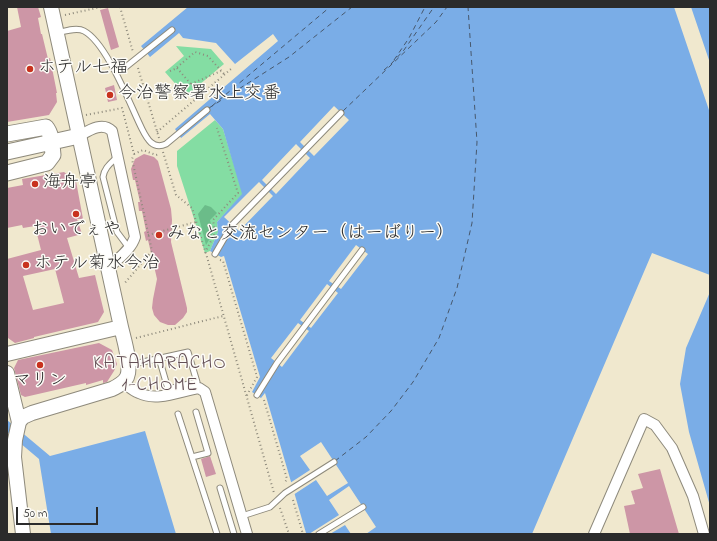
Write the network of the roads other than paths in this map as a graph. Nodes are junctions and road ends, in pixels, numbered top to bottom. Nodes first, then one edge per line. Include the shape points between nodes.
1 (56, 11) edge
2 (172, 30) dead end
3 (56, 33) junction
4 (113, 68) junction
5 (207, 110) dead end
6 (341, 113) dead end
7 (7, 134) edge
8 (79, 136) junction
9 (52, 143) junction
10 (7, 152) edge
11 (117, 157) junction
12 (7, 173) edge
13 (129, 248) junction
14 (362, 250) dead end
15 (214, 256) road end
16 (108, 269) junction
17 (121, 327) junction
18 (7, 354) edge
19 (159, 358) junction
20 (128, 365) junction
21 (7, 373) edge
22 (123, 382) junction
23 (257, 395) dead end
24 (196, 412) dead end
25 (178, 414) dead end
26 (19, 422) junction
27 (192, 457) junction
28 (334, 462) dead end
29 (220, 488) dead end
30 (363, 507) dead end
31 (242, 516) junction
32 (23, 534) edge
33 (217, 534) edge
34 (234, 534) edge
35 (247, 534) edge
36 (320, 534) edge
37 (594, 534) edge
38 (704, 534) edge

1 - 3 street
2 - 4 lane via 122,70
3 - 4 lane via 83,30 100,46
3 - 8 street
4 - 5 lane via 147,139 157,146 178,134
6 - 15 lane via 232,225
7 - 9 main road via 46,127
8 - 9 main road
8 - 11 street via 92,128 109,128 112,131
8 - 16 street
9 - 10 main road
9 - 12 main road via 53,155 47,163
11 - 13 street via 134,237
11 - 13 lane via 107,167 103,177 117,232
13 - 16 street
14 - 23 lane via 277,363
16 - 17 street
17 - 18 street
17 - 20 street
19 - 19 lane via 188,352 197,382 168,389
19 - 20 lane
20 - 22 street
21 - 26 street
22 - 26 street via 105,392 32,413
22 - 31 street via 139,394 151,397 199,388 206,392
24 - 27 lane via 208,452
25 - 27 lane
26 - 32 street via 14,457
27 - 33 lane
28 - 31 lane via 283,491 277,502 270,507
29 - 34 lane
30 - 36 lane
31 - 35 street
37 - 38 street via 644,419 655,425 672,448 693,496

